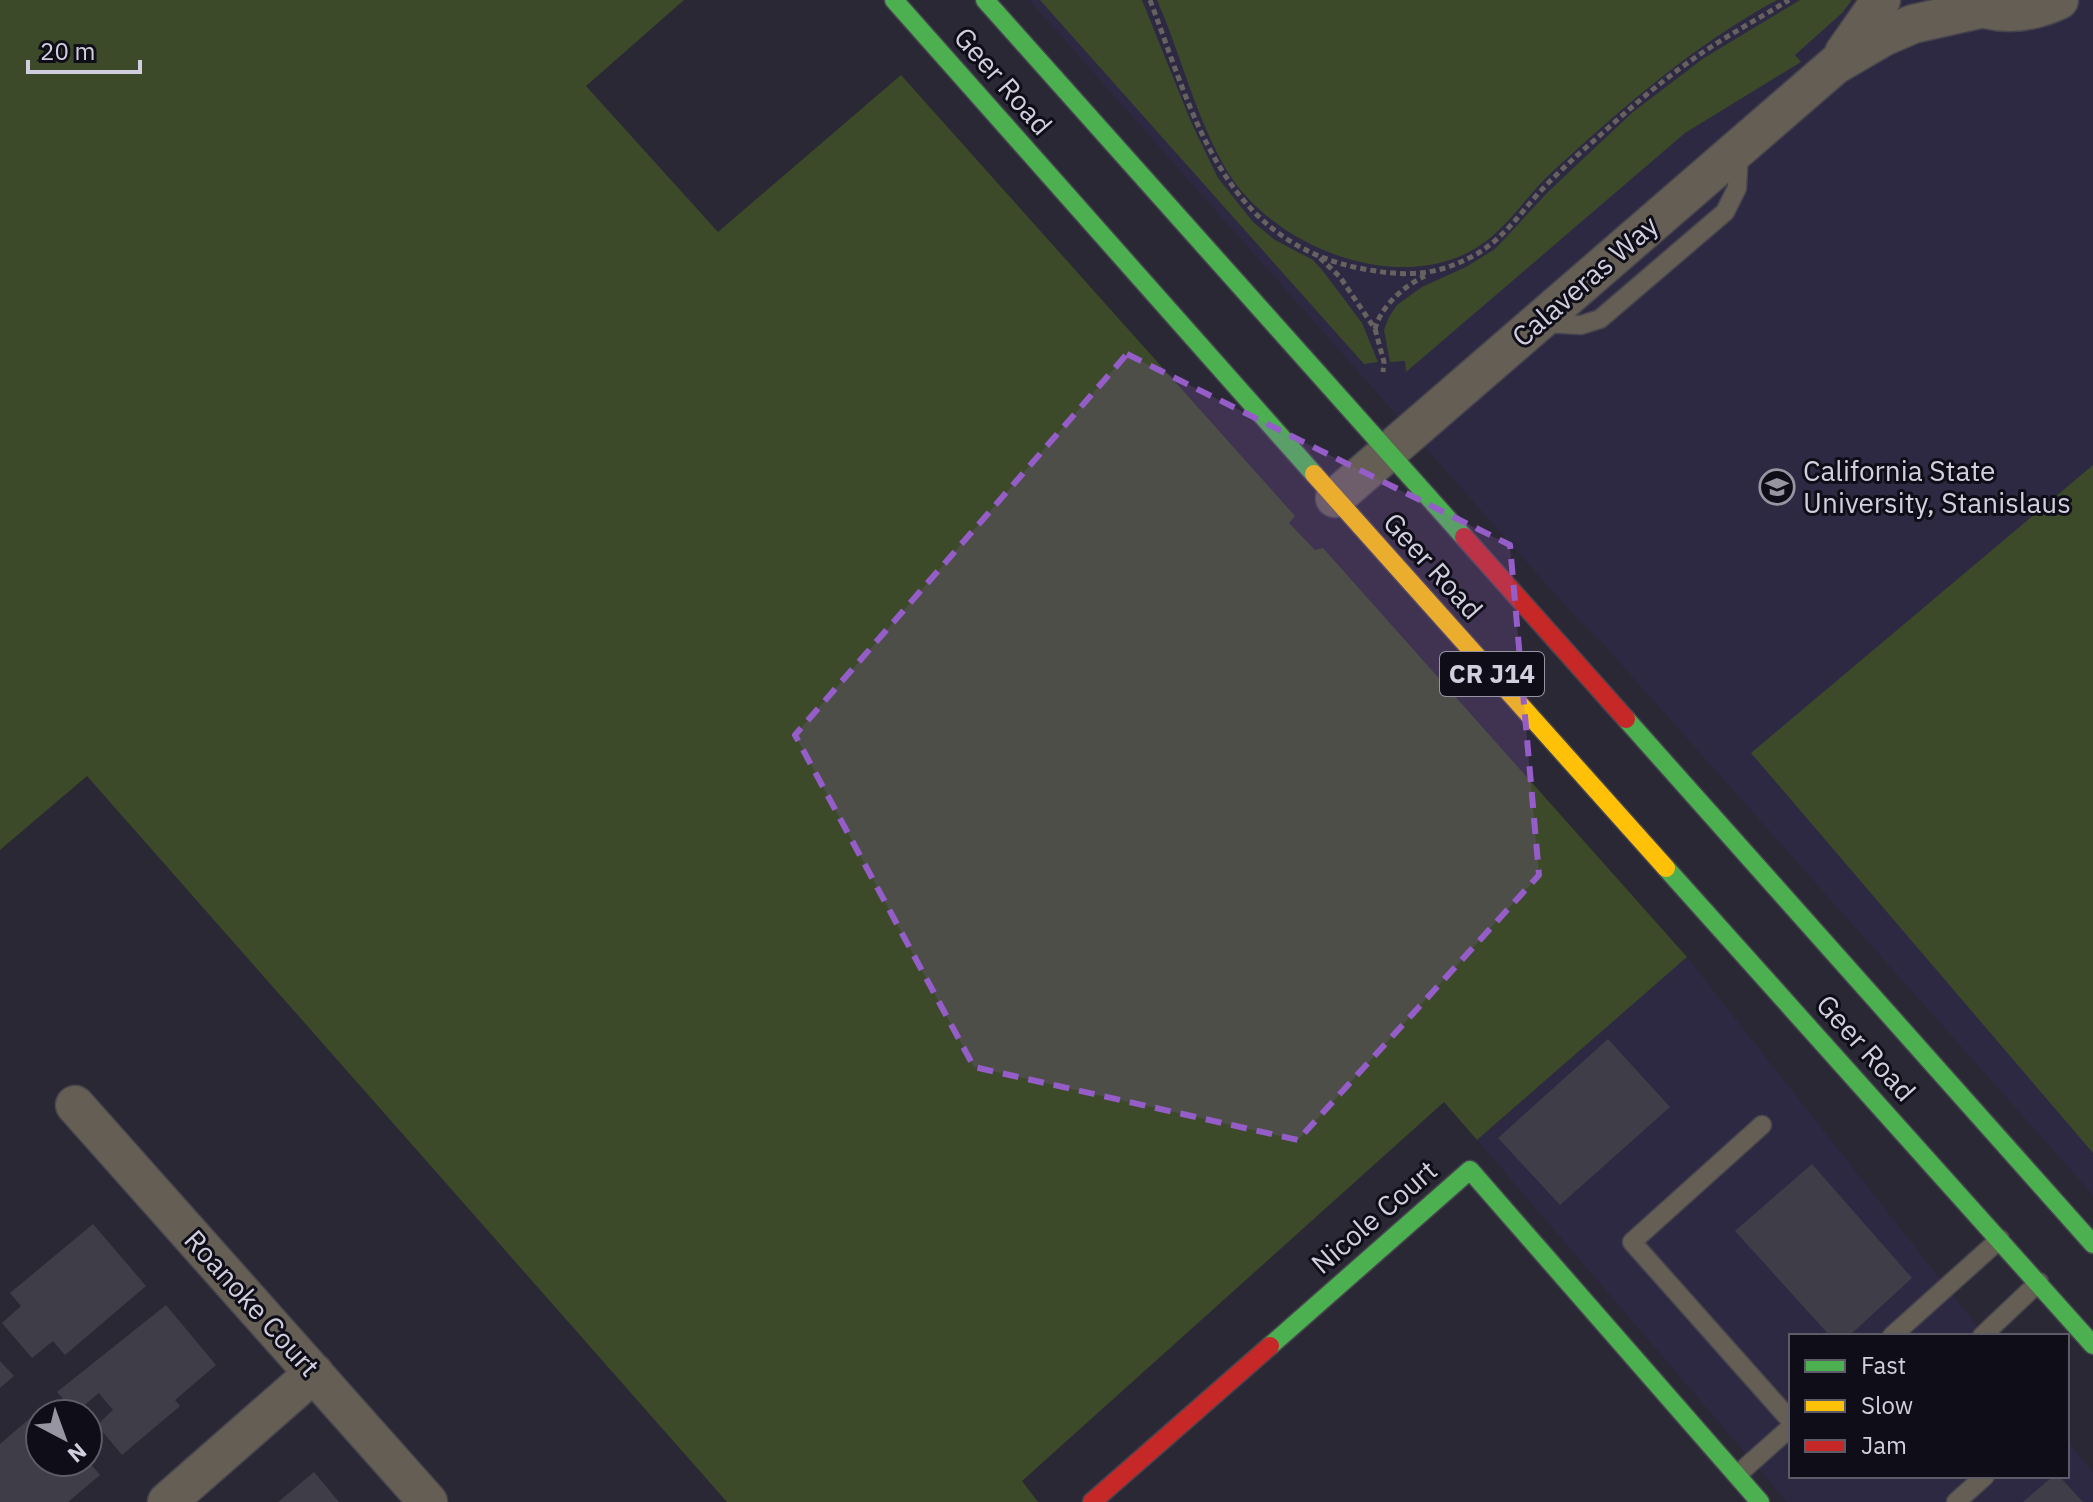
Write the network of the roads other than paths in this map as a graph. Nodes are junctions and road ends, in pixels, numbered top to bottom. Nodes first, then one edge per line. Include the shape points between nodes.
1 (894, 0) edge
2 (985, 0) edge
3 (1881, 0) edge
4 (2059, 0) edge
5 (1970, 5) edge
6 (1835, 65) junction
7 (1389, 451) junction
8 (1335, 498) junction
9 (75, 1105) dead end
10 (1762, 1125) dead end
11 (2000, 1239) junction
12 (2093, 1244) edge
13 (2039, 1282) junction
14 (1899, 1334) edge
15 (1984, 1334) edge
16 (2093, 1345) edge
17 (314, 1373) junction
18 (1789, 1422) edge
19 (1789, 1426) edge
20 (1737, 1475) junction
21 (1983, 1478) edge
22 (167, 1502) edge
23 (428, 1502) edge
24 (1092, 1502) edge
25 (1760, 1502) edge
26 (1956, 1502) edge

1 - 8 main road, Geer Road / CR J14
2 - 7 main road, Geer Road / CR J14
3 - 6 street, Calaveras Way
4 - 5 street, Calaveras Way via 2011,14
5 - 6 street, Calaveras Way via 1883,37
6 - 7 street, Calaveras Way
7 - 8 street, Calaveras Way
7 - 12 main road, Geer Road / CR J14
8 - 11 main road, Geer Road / CR J14
9 - 17 street, Roanoke Court
10 - 18 lane via 1632,1242
11 - 13 main road, Geer Road / CR J14
11 - 14 lane
13 - 15 lane
13 - 16 main road, Geer Road / CR J14
17 - 22 street
17 - 23 street, Roanoke Court
19 - 20 lane
20 - 24 main road, Nicole Court via 1470,1170
20 - 25 main road, Nicole Court
21 - 26 lane

